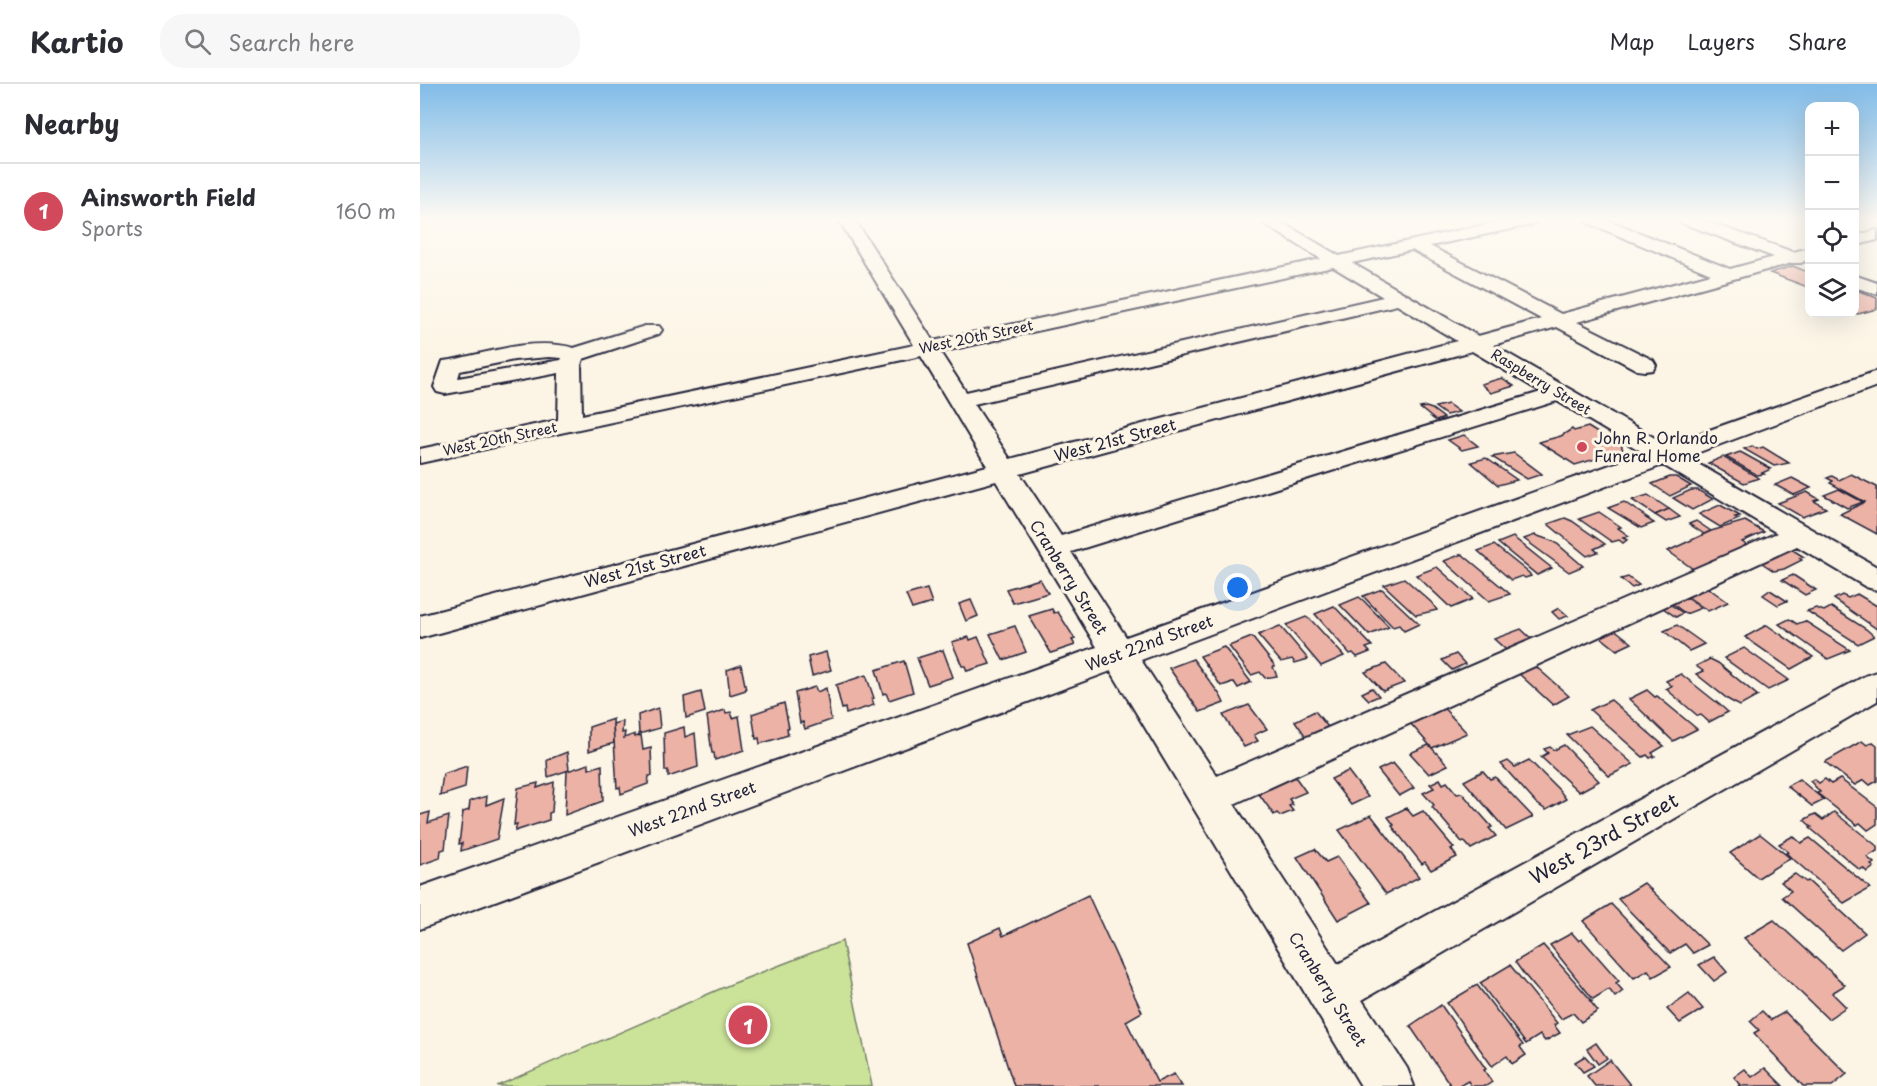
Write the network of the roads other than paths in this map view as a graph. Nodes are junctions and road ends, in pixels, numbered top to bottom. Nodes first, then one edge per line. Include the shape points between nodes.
1 (876, 267) edge
2 (1314, 267) edge
3 (1345, 267) edge
4 (1456, 267) edge
5 (1709, 267) edge
6 (1765, 267) edge
7 (1729, 275) junction
8 (1859, 282) edge
9 (1877, 289) edge
10 (1400, 299) junction
11 (1560, 320) junction
12 (652, 330) dead end
13 (1475, 343) junction
14 (926, 348) junction
15 (572, 360) junction
16 (1645, 364) dead end
17 (1877, 378) edge
18 (1560, 393) junction
19 (960, 400) junction
20 (570, 424) junction
21 (1665, 455) junction
22 (420, 456) edge
23 (1002, 471) junction
24 (1799, 534) junction
25 (1051, 549) junction
26 (1877, 580) edge
27 (420, 627) edge
28 (1117, 654) junction
29 (1877, 685) edge
30 (1208, 798) junction
31 (420, 908) edge
32 (1330, 993) junction
33 (1389, 1086) edge

1 - 14 street, Cranberry Street
2 - 14 street, West 20th Street
3 - 10 street, Raspberry Street
4 - 11 street
5 - 7 street
6 - 7 street, West 21st Street
7 - 11 street, West 21st Street
8 - 9 street
10 - 13 street, Raspberry Street
10 - 19 street
11 - 13 street, West 21st Street
11 - 16 street
12 - 15 street
13 - 18 street, Raspberry Street
13 - 23 street, West 21st Street
14 - 19 street, Cranberry Street
14 - 20 street, West 20th Street
15 - 15 street via 566,350 549,350 451,366 445,387
15 - 20 street
17 - 21 street, West 22nd Street
18 - 21 street, Raspberry Street
18 - 25 street
19 - 23 street, Cranberry Street
20 - 22 street, West 20th Street
21 - 24 street, Raspberry Street
21 - 28 street, West 22nd Street
23 - 25 street, Cranberry Street
23 - 27 street, West 21st Street
24 - 26 street, Raspberry Street
24 - 30 street
25 - 28 street, Cranberry Street
28 - 30 street, Cranberry Street
28 - 31 street, West 22nd Street
29 - 32 street, West 23rd Street
30 - 32 street, Cranberry Street
32 - 33 street, Cranberry Street

